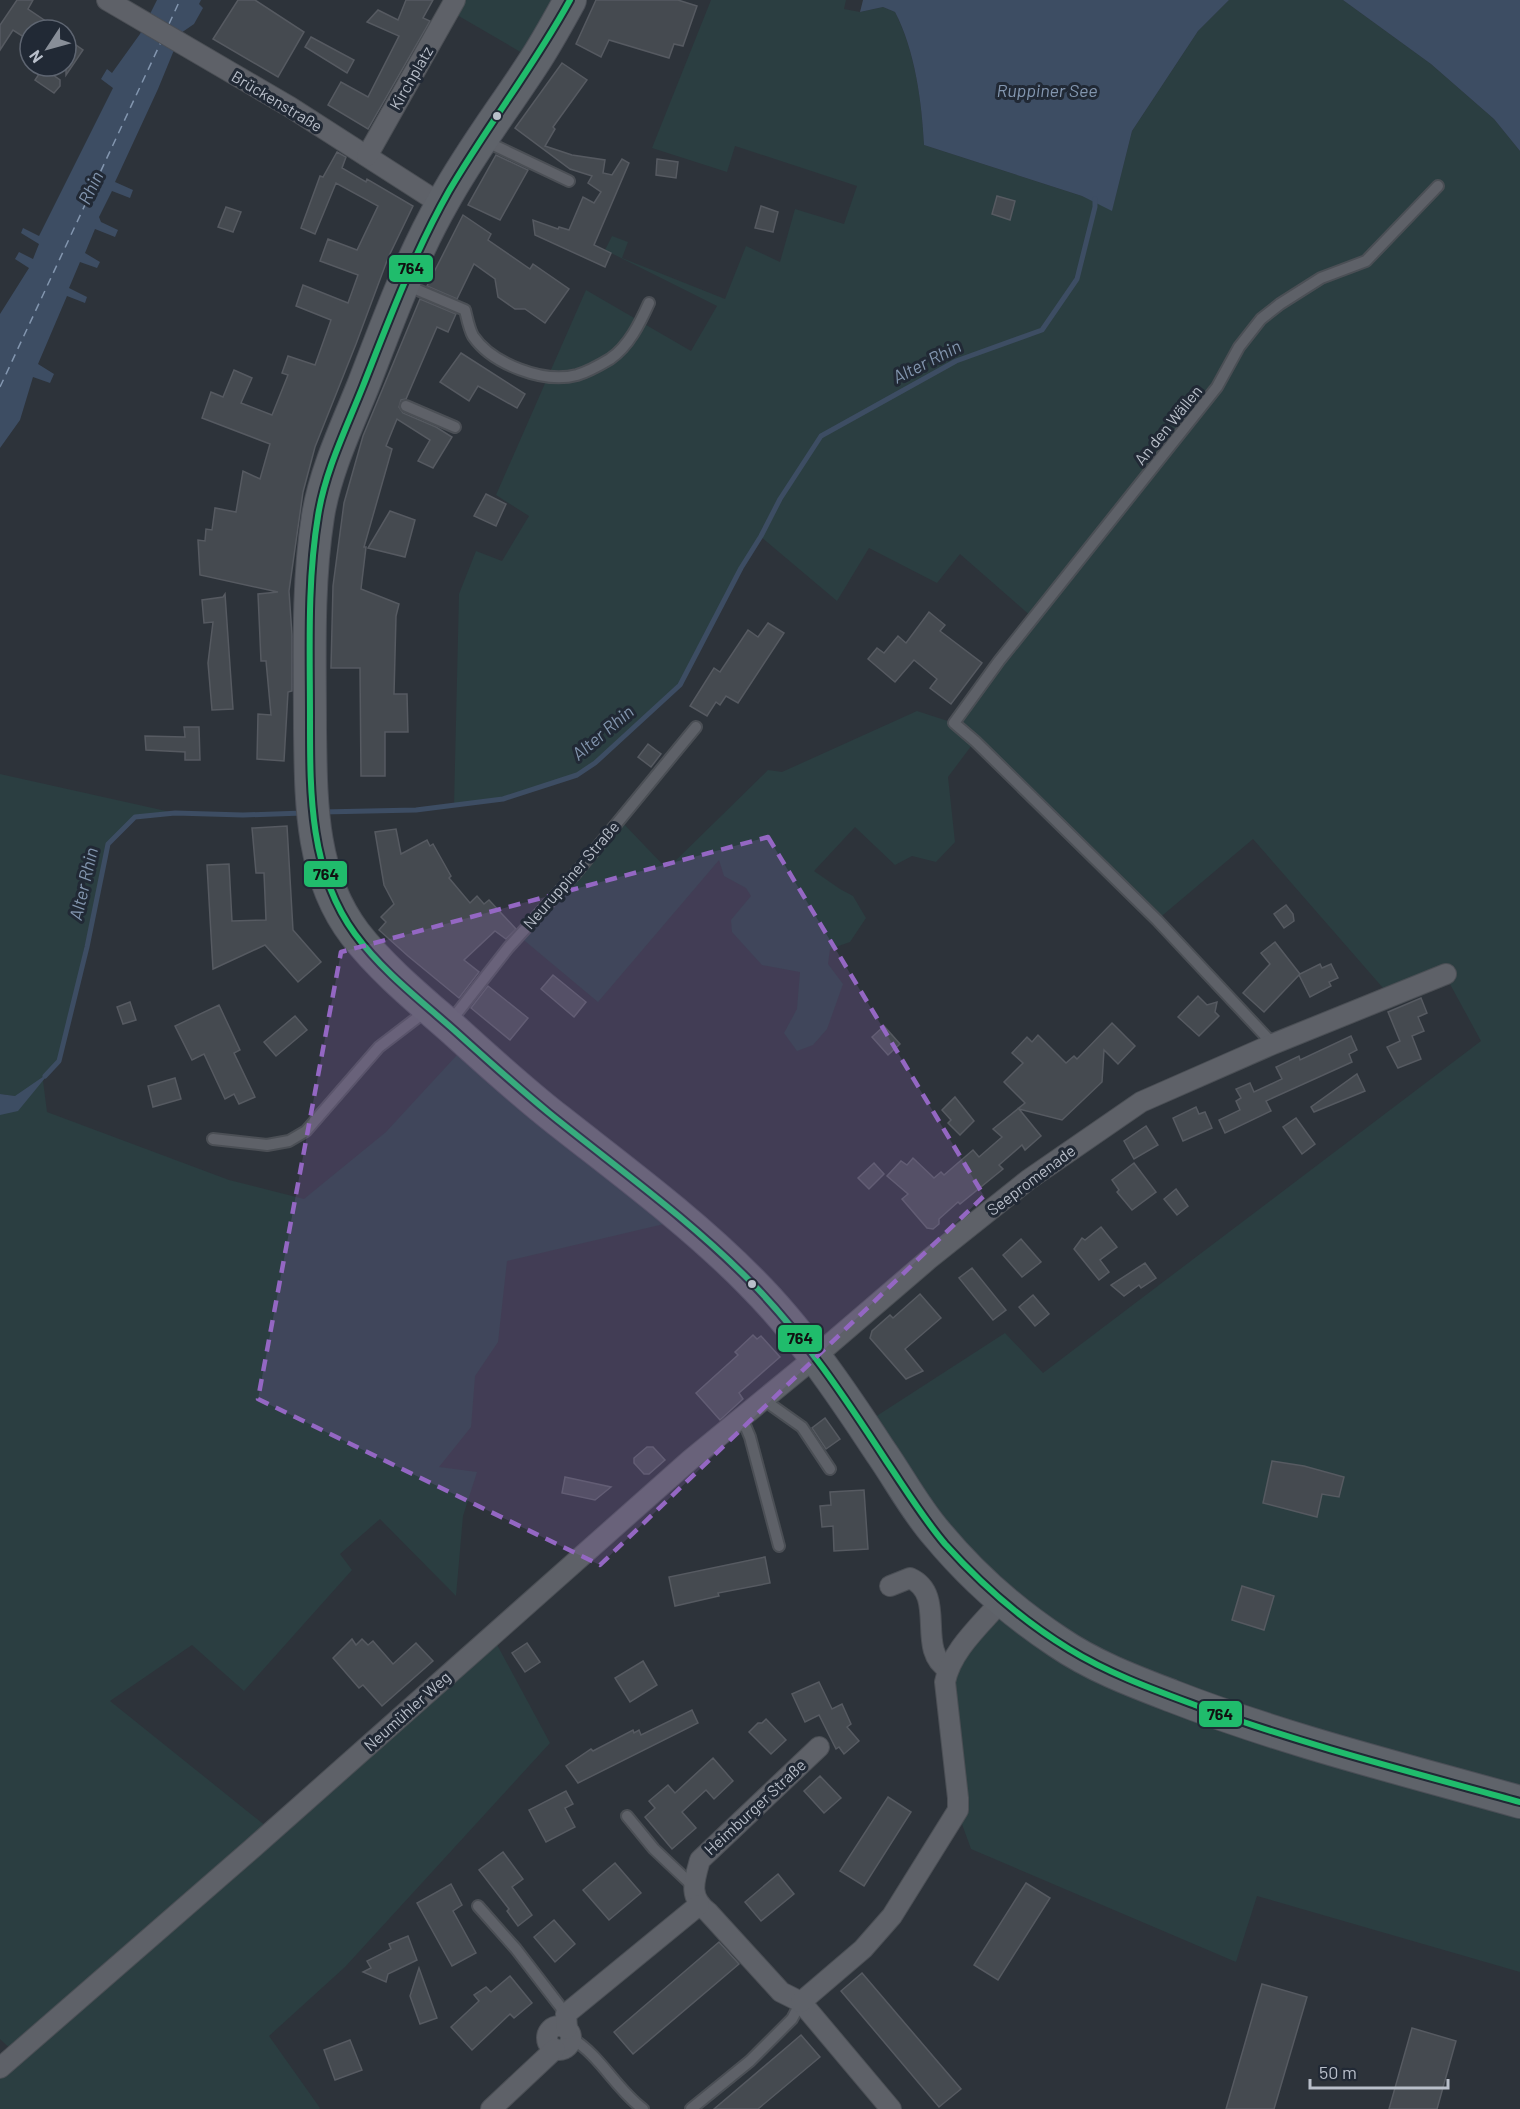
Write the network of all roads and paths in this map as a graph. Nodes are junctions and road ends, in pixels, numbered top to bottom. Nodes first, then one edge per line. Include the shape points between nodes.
1 (455, 0) edge
2 (570, 0) edge
3 (109, 1) edge
4 (481, 139) junction
5 (367, 156) junction
6 (569, 181) dead end
7 (1438, 186) dead end
8 (441, 204) junction
9 (403, 283) junction
10 (649, 303) dead end
11 (406, 406) dead end
12 (455, 427) dead end
13 (696, 727) dead end
14 (1446, 974) dead end
15 (438, 1017) junction
16 (1273, 1044) junction
17 (213, 1139) dead end
18 (814, 1356) junction
19 (764, 1400) junction
20 (742, 1418) junction
21 (830, 1470) dead end
22 (779, 1546) dead end
23 (890, 1586) dead end
24 (1003, 1599) junction
25 (948, 1669) junction
26 (819, 1747) dead end
27 (1520, 1802) edge
28 (627, 1816) dead end
29 (696, 1896) junction
30 (478, 1906) dead end
31 (801, 2002) junction
32 (564, 2032) junction
33 (0, 2068) edge
34 (491, 2109) edge
35 (643, 2109) edge
36 (691, 2109) edge
37 (891, 2109) edge

1 - 5 street, Kirchplatz
2 - 4 main road via 536,61
3 - 5 street, Brückenstraße
4 - 6 lane
4 - 8 main road
5 - 8 street, Brückenstraße
7 - 16 lane, An den Wällen via 1366,261 1321,278 1280,304 1251,330 1217,387 954,723 1157,920
8 - 9 main road
9 - 10 lane via 465,310 472,336 515,368 557,377 576,376 612,358 639,326
9 - 15 main road via 334,458 318,512 310,598 311,779 317,847 338,909 372,954
11 - 12 lane
13 - 15 lane, Neuruppiner Straße via 576,873
14 - 16 street, Seepromenade
15 - 17 lane, Neuruppiner Straße via 379,1047 306,1131 289,1142 267,1145
15 - 18 main road via 703,1236 754,1285
16 - 18 street, Seepromenade via 1141,1102 1028,1180
18 - 19 street, Neumühler Weg
18 - 24 main road via 932,1529
19 - 20 street, Neumühler Weg
19 - 21 lane via 802,1427
20 - 22 lane
20 - 33 street, Neumühler Weg
23 - 25 street via 910,1578 926,1591 931,1605 934,1651 940,1665
24 - 25 street
24 - 27 main road via 1060,1644 1095,1664 1192,1704 1240,1722
25 - 31 street via 945,1682 958,1810 892,1916 863,1949
26 - 29 street, Heimburger Straße via 700,1860
28 - 29 lane
29 - 31 street via 781,1992
29 - 32 street
30 - 32 lane via 516,1950
31 - 36 lane via 784,2028
31 - 37 street
32 - 34 street
32 - 35 lane via 584,2046

